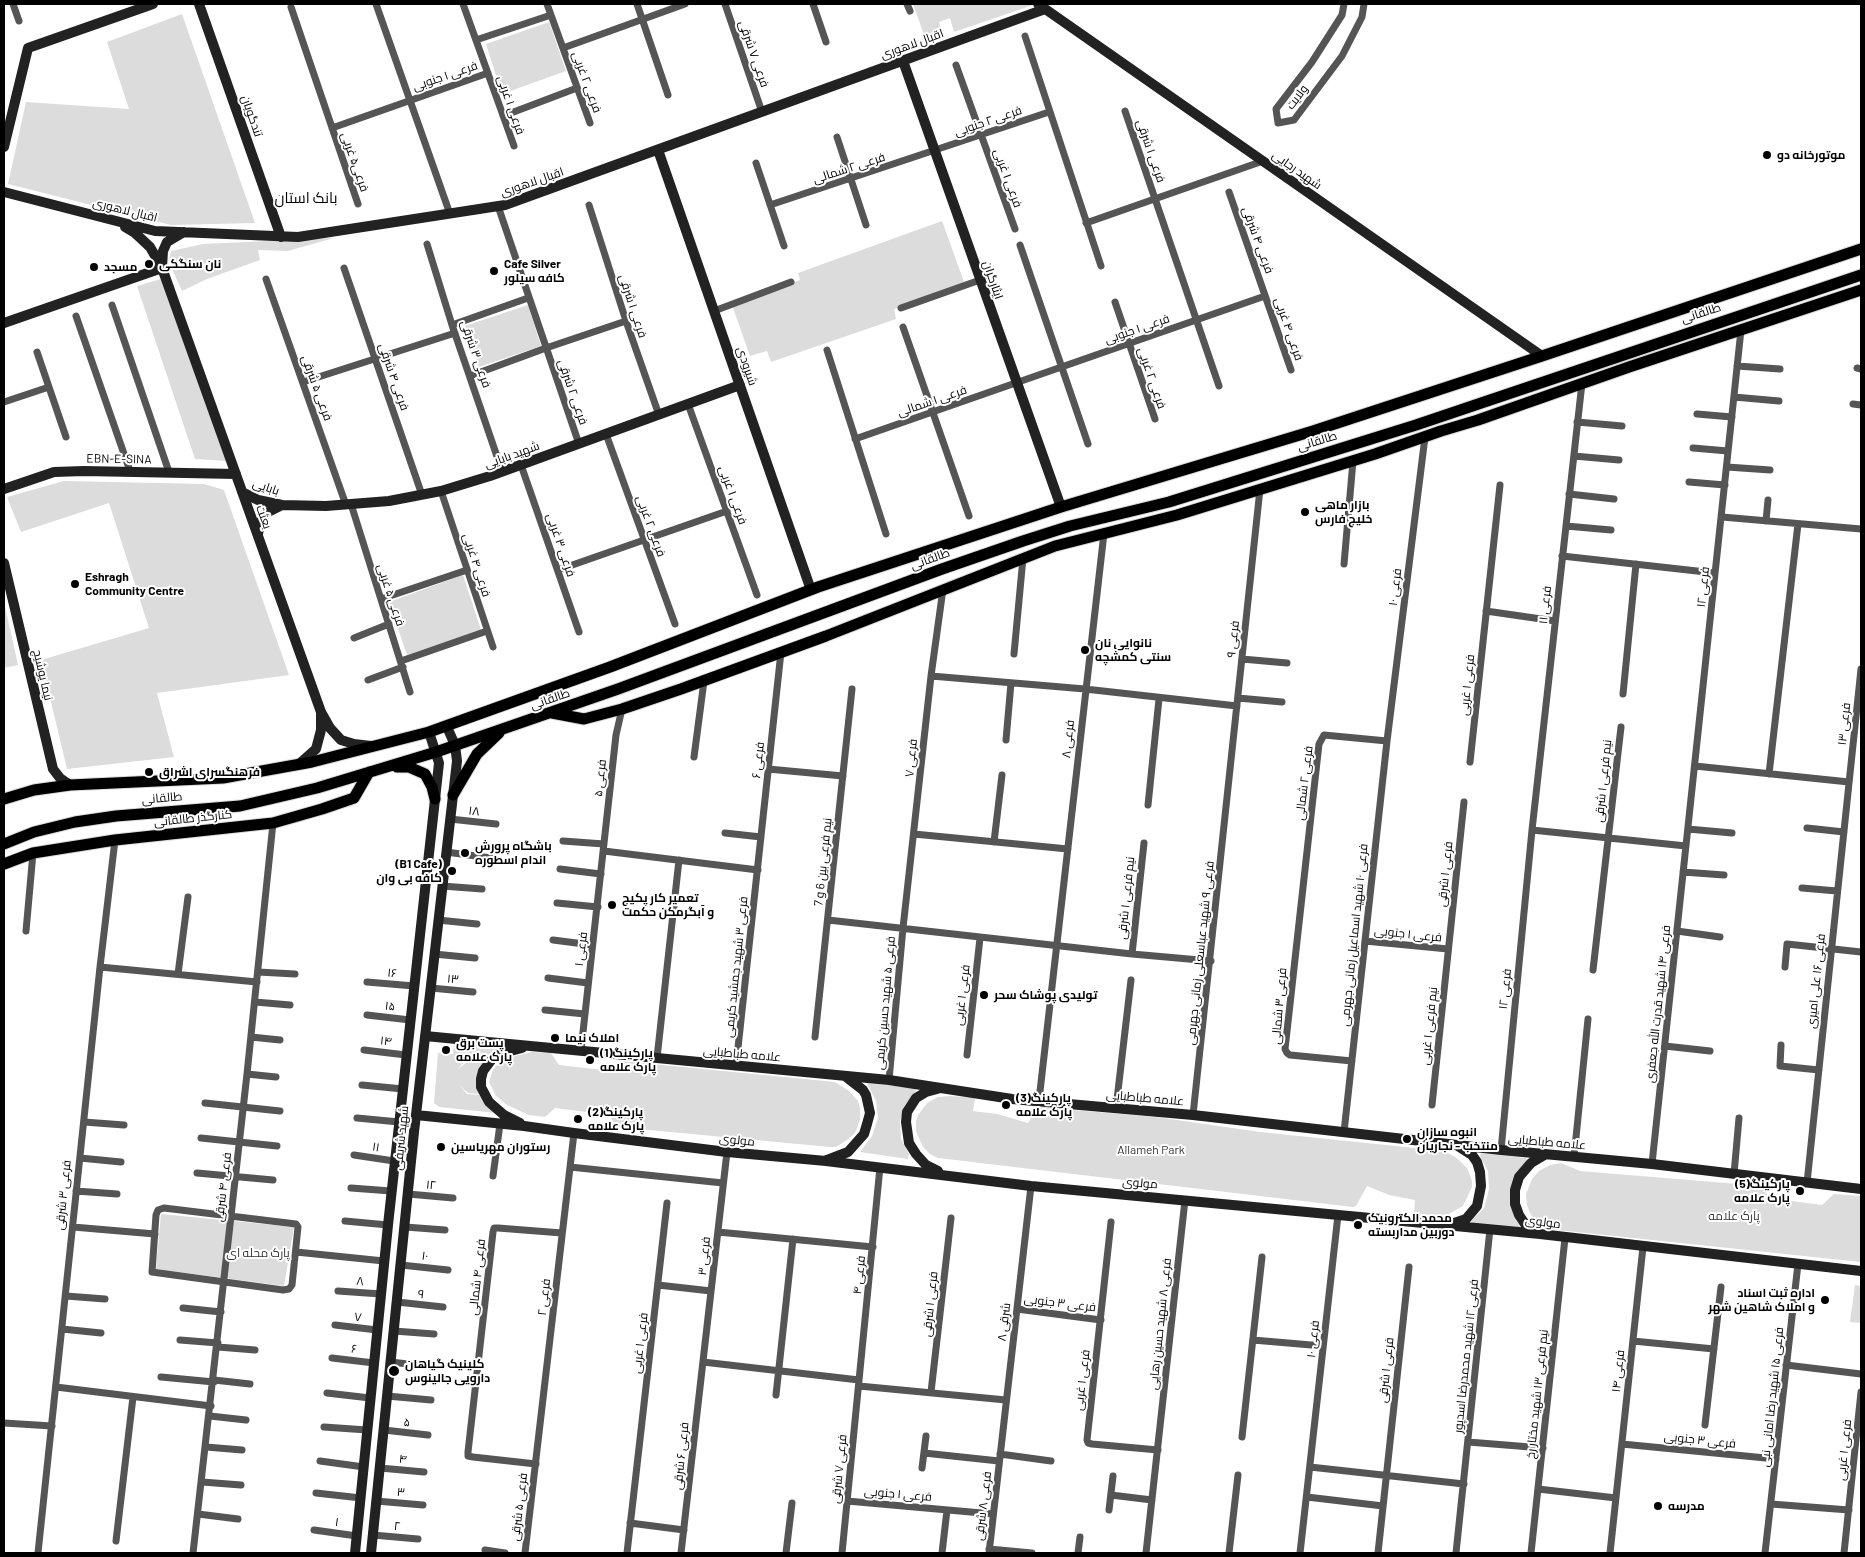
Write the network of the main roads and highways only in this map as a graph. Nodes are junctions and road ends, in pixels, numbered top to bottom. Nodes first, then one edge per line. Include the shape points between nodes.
1 (1861, 249) edge
2 (1861, 275) edge
3 (1861, 290) edge
4 (1212, 504) junction
5 (1157, 505) junction
6 (550, 713) junction
7 (506, 728) junction
8 (383, 768) junction
9 (369, 772) junction
10 (453, 795) road end
11 (435, 799) road end
12 (4, 800) edge
13 (4, 844) edge
14 (4, 864) edge

1 - 12 main road, طالقانی via 1297,436 1061,507 811,590 447,727 298,765 223,778 70,786 34,790
2 - 5 main road, طالقانی via 1416,425
3 - 4 main road via 1478,420
4 - 5 main road
4 - 6 main road via 1055,546 782,652 622,708 584,719
5 - 6 main road, طالقانی via 1070,526 942,569
6 - 7 main road, طالقانی
7 - 8 main road, طالقانی
7 - 10 main road via 477,754
8 - 9 main road, طالقانی
8 - 11 main road via 409,767 425,774
9 - 13 main road, طالقانی via 240,806 75,822 34,832
9 - 14 main road, کنارگذر طالقانی via 354,798 273,823 115,840 33,853

